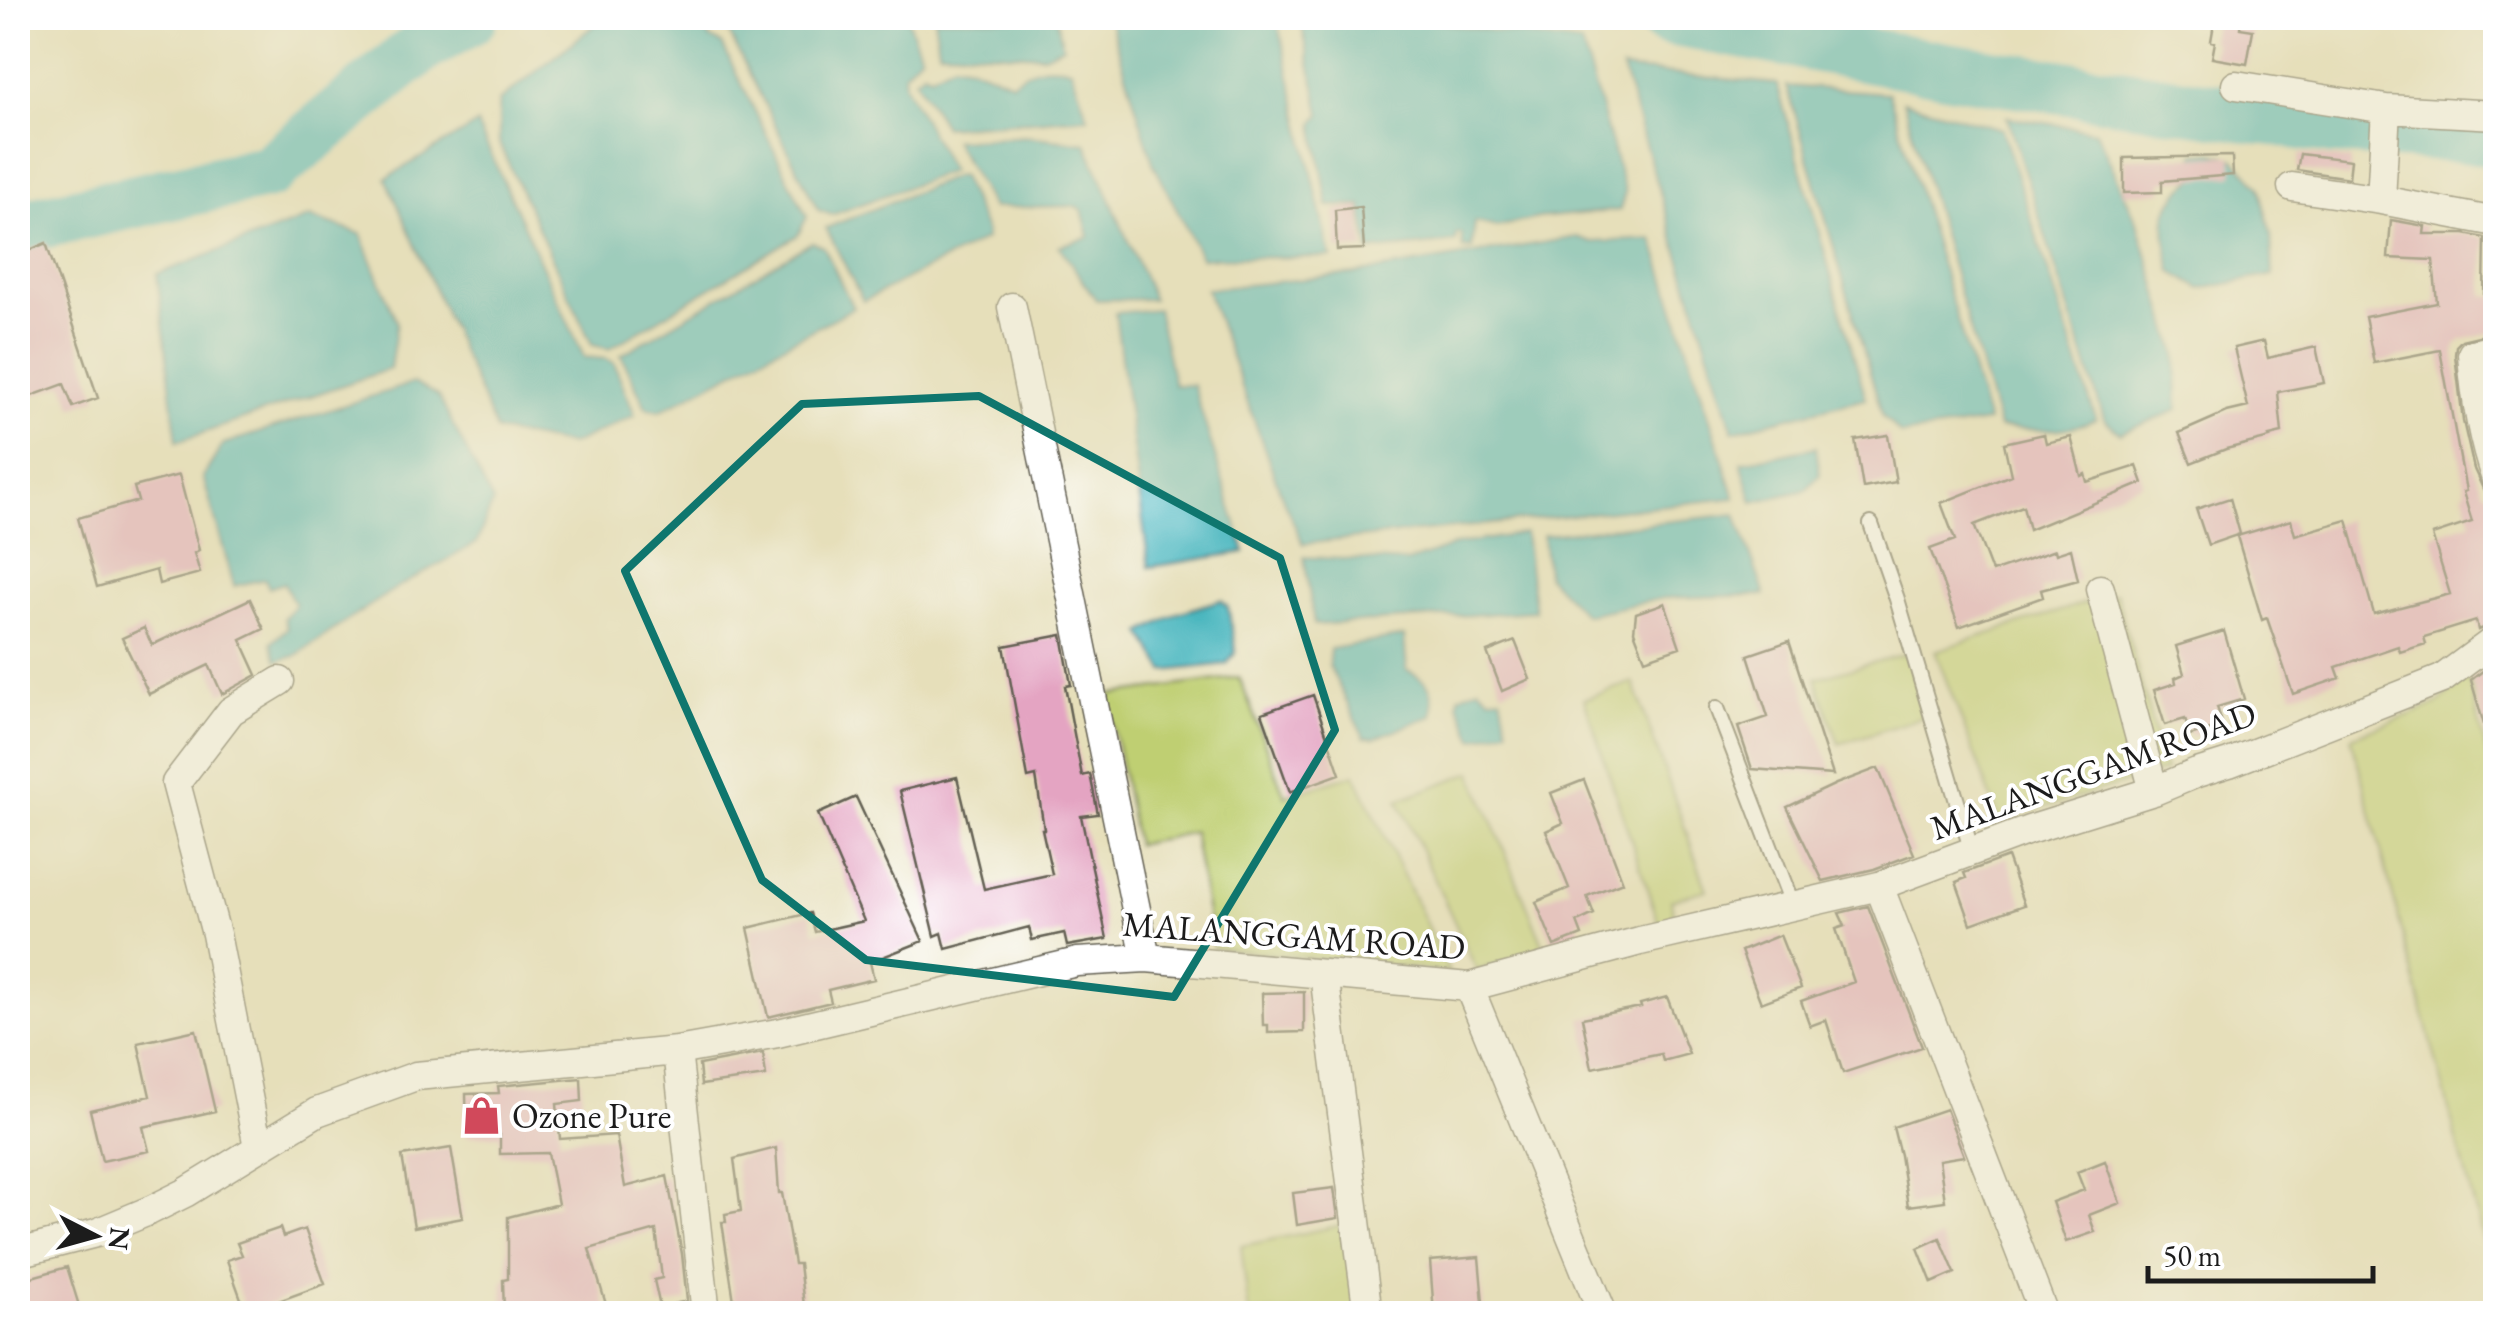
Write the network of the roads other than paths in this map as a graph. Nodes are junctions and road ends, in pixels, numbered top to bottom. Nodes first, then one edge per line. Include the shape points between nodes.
1 (2236, 85) dead end
2 (2386, 109) junction
3 (2496, 116) edge
4 (2292, 188) dead end
5 (2381, 200) junction
6 (2496, 222) edge
7 (1012, 307) dead end
8 (2496, 349) edge
9 (2496, 479) edge
10 (1872, 524) dead end
11 (2100, 589) dead end
12 (2496, 639) edge
13 (280, 680) dead end
14 (1718, 708) dead end
15 (2154, 790) junction
16 (1972, 852) junction
17 (1879, 886) junction
18 (1793, 906) junction
19 (1146, 958) junction
20 (1324, 974) junction
21 (1469, 987) junction
22 (677, 1052) junction
23 (258, 1147) junction
24 (18, 1253) edge
25 (698, 1311) edge
26 (1368, 1314) edge
27 (1603, 1314) edge
28 (2044, 1314) edge

1 - 2 street
2 - 3 street
2 - 5 street
4 - 5 street
5 - 6 street
7 - 19 street
8 - 9 street via 2472,354
10 - 16 lane
11 - 15 street
12 - 15 street, MALANGGAM ROAD via 2442,679
13 - 23 street via 231,711 176,783 216,934
14 - 18 lane
15 - 16 street, MALANGGAM ROAD
16 - 17 street, MALANGGAM ROAD
17 - 18 street, MALANGGAM ROAD
17 - 28 street
18 - 21 street, MALANGGAM ROAD
19 - 20 street, MALANGGAM ROAD
19 - 22 street, MALANGGAM ROAD via 1077,962
20 - 21 street, MALANGGAM ROAD
20 - 26 street
21 - 27 street
22 - 23 street, MALANGGAM ROAD via 416,1076 316,1112
22 - 25 street
23 - 24 street, MALANGGAM ROAD via 151,1210

